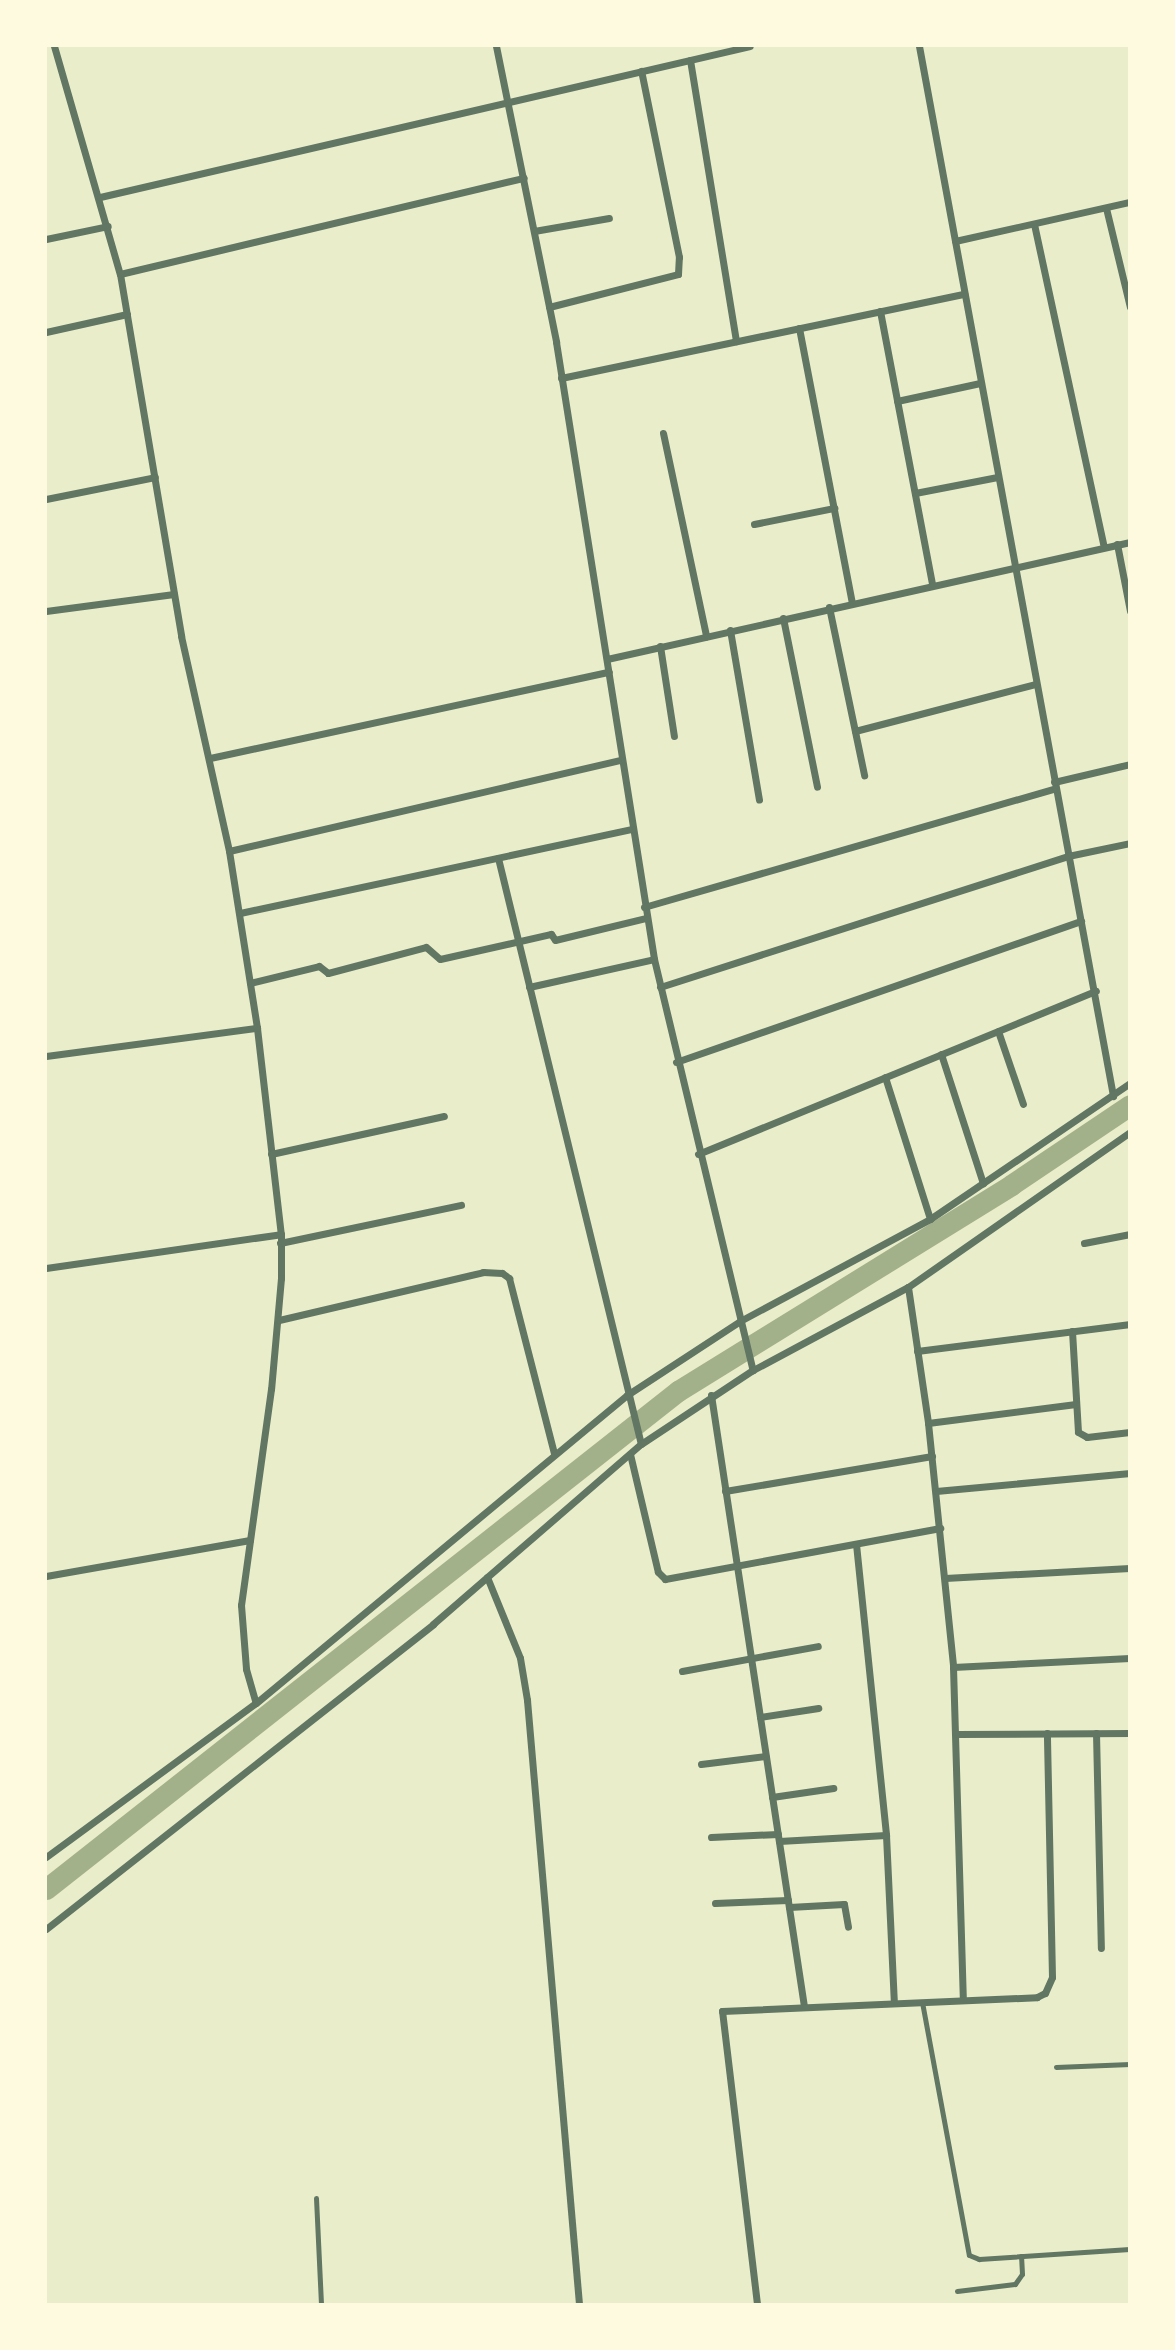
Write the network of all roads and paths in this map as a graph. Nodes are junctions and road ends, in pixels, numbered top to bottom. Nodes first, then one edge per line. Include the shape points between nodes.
1 (54, 46) edge
2 (496, 46) edge
3 (750, 46) edge
4 (919, 46) edge
5 (690, 60) junction
6 (641, 71) junction
7 (509, 101) junction
8 (524, 178) junction
9 (100, 197) junction
10 (1129, 202) edge
11 (1106, 208) junction
12 (609, 218) dead end
13 (1034, 223) junction
14 (108, 226) junction
15 (534, 231) junction
16 (46, 239) edge
17 (955, 241) junction
18 (120, 274) junction
19 (964, 294) junction
20 (549, 306) junction
21 (1129, 307) edge
22 (880, 311) junction
23 (127, 314) junction
24 (799, 328) junction
25 (46, 332) edge
26 (736, 341) junction
27 (561, 377) junction
28 (980, 383) junction
29 (897, 401) junction
30 (663, 433) dead end
31 (155, 477) junction
32 (997, 477) junction
33 (915, 494) junction
34 (46, 499) edge
35 (834, 508) junction
36 (754, 524) dead end
37 (1129, 542) edge
38 (1117, 544) junction
39 (1104, 547) junction
40 (1013, 565) junction
41 (932, 583) junction
42 (174, 594) junction
43 (852, 602) junction
44 (830, 607) junction
45 (46, 611) edge
46 (1129, 611) edge
47 (783, 618) junction
48 (730, 630) junction
49 (706, 636) junction
50 (660, 646) junction
51 (607, 659) junction
52 (609, 672) junction
53 (1035, 684) junction
54 (855, 731) junction
55 (674, 736) dead end
56 (211, 758) junction
57 (621, 760) junction
58 (1129, 764) edge
59 (864, 775) dead end
60 (1054, 785) junction
61 (817, 787) dead end
62 (759, 800) dead end
63 (632, 829) junction
64 (1129, 843) edge
65 (229, 851) junction
66 (1068, 856) junction
67 (498, 858) junction
68 (644, 907) junction
69 (240, 913) junction
70 (646, 918) junction
71 (1081, 921) junction
72 (518, 942) junction
73 (654, 959) junction
74 (250, 983) junction
75 (529, 987) junction
76 (660, 987) junction
77 (1096, 991) junction
78 (257, 1028) junction
79 (998, 1031) junction
80 (941, 1054) junction
81 (46, 1056) edge
82 (676, 1062) junction
83 (885, 1077) junction
84 (1129, 1083) edge
85 (1113, 1096) junction
86 (1023, 1104) dead end
87 (444, 1116) dead end
88 (1129, 1132) edge
89 (271, 1154) junction
90 (698, 1154) junction
91 (983, 1183) junction
92 (461, 1205) dead end
93 (930, 1219) junction
94 (281, 1234) junction
95 (1129, 1234) edge
96 (281, 1243) junction
97 (1084, 1243) dead end
98 (46, 1268) edge
99 (908, 1287) junction
100 (279, 1320) junction
101 (740, 1321) junction
102 (1129, 1324) edge
103 (1072, 1331) junction
104 (917, 1351) junction
105 (753, 1370) junction
106 (627, 1395) junction
107 (711, 1395) junction
108 (1076, 1405) junction
109 (928, 1423) junction
110 (1129, 1432) edge
111 (641, 1444) junction
112 (554, 1453) junction
113 (630, 1454) junction
114 (932, 1456) junction
115 (1129, 1473) edge
116 (724, 1491) junction
117 (936, 1491) junction
118 (940, 1528) junction
119 (250, 1540) junction
120 (856, 1544) junction
121 (737, 1567) junction
122 (1129, 1569) edge
123 (46, 1576) edge
124 (487, 1577) junction
125 (945, 1578) junction
126 (818, 1646) dead end
127 (751, 1657) junction
128 (1129, 1658) edge
129 (953, 1667) junction
130 (682, 1671) dead end
131 (256, 1703) junction
132 (818, 1708) dead end
133 (760, 1717) junction
134 (1047, 1733) junction
135 (1096, 1733) junction
136 (1129, 1733) edge
137 (957, 1734) junction
138 (765, 1756) junction
139 (701, 1764) dead end
140 (833, 1788) dead end
141 (772, 1797) junction
142 (886, 1835) junction
143 (711, 1837) dead end
144 (778, 1838) junction
145 (46, 1857) edge
146 (715, 1903) dead end
147 (788, 1903) junction
148 (848, 1927) dead end
149 (46, 1929) edge
150 (1101, 1948) dead end
151 (963, 2000) junction
152 (922, 2001) junction
153 (894, 2003) junction
154 (804, 2006) junction
155 (1129, 2064) edge
156 (1056, 2067) dead end
157 (316, 2198) dead end
158 (1129, 2249) edge
159 (1021, 2256) junction
160 (957, 2291) dead end
161 (321, 2305) edge
162 (579, 2305) edge
163 (757, 2305) edge

1 - 9 street
2 - 7 street
3 - 5 street
4 - 17 street
5 - 6 street
5 - 26 street
6 - 7 street
6 - 20 street via 680,267 670,280
7 - 8 street
7 - 9 street
8 - 15 street
8 - 18 street
9 - 14 street
10 - 11 street
11 - 13 street
11 - 21 street
12 - 15 street
13 - 17 street
13 - 39 street
14 - 16 street
14 - 18 street
15 - 20 street
17 - 19 street
18 - 23 street
19 - 22 street
19 - 28 street
20 - 27 street
22 - 24 street
22 - 29 street
23 - 25 street
23 - 31 street
24 - 26 street
24 - 35 street
26 - 27 street
27 - 51 street
28 - 29 street
28 - 32 street
29 - 33 street
30 - 49 street
31 - 34 street
31 - 42 street
32 - 33 street
32 - 40 street
33 - 41 street
35 - 36 street
35 - 43 street
37 - 38 street
38 - 39 street
38 - 46 street
39 - 40 street
40 - 41 street
40 - 53 street
41 - 43 street
42 - 45 street
42 - 56 street
43 - 44 street
44 - 47 street
44 - 54 street
47 - 48 street
47 - 61 street
48 - 49 street
48 - 62 street
49 - 50 street
50 - 51 street
50 - 55 street
51 - 52 street
52 - 56 street
52 - 57 street
53 - 54 street
53 - 60 street
54 - 59 street
56 - 65 street
57 - 63 street
57 - 65 street
58 - 60 street
60 - 66 street
60 - 68 street
63 - 67 street
63 - 68 street
64 - 66 street
65 - 69 street
66 - 71 street
66 - 76 street
67 - 69 street
67 - 72 street
68 - 70 street
69 - 74 street
70 - 72 street via 555,940 551,934
70 - 73 street
71 - 77 street
71 - 82 street
72 - 74 street via 437,959 426,947 328,974 319,966
72 - 75 street
73 - 75 street
73 - 76 street
74 - 78 street
75 - 106 street
76 - 82 street
77 - 79 street
77 - 85 street
78 - 81 street
78 - 89 street
79 - 80 street
79 - 86 street
80 - 83 street
80 - 91 street
82 - 90 street
83 - 90 street
83 - 93 street
84 - 85 street
85 - 91 street
87 - 89 street
88 - 99 street
89 - 94 street
90 - 101 street
91 - 93 street
92 - 96 street
93 - 101 street
94 - 96 street
94 - 98 street
95 - 97 street
96 - 100 street
99 - 104 street
99 - 105 street
100 - 112 street via 483,1272 502,1273 509,1278
100 - 119 street
101 - 105 street
101 - 106 street
102 - 103 street
103 - 104 street
103 - 108 street
104 - 109 street
105 - 107 street
106 - 111 street
106 - 112 street
107 - 111 street
107 - 116 street
108 - 109 street
108 - 110 street via 1082,1436
109 - 114 street
111 - 113 street
112 - 131 street
113 - 121 street via 661,1576 671,1581
113 - 124 street
114 - 116 street
114 - 117 street
115 - 117 street
116 - 121 street
117 - 118 street
118 - 120 street
118 - 125 street
119 - 123 street
119 - 131 street via 241,1637
120 - 121 street
120 - 142 street
121 - 127 street
122 - 125 street
124 - 149 street
124 - 162 street via 520,1658 527,1700
125 - 129 street
126 - 127 street
127 - 130 street
127 - 133 street
128 - 129 street
129 - 137 street
131 - 145 street
132 - 133 street
133 - 138 street
134 - 135 street
134 - 137 street
134 - 151 street via 1052,1977 1045,1993 1037,1997
135 - 136 street
135 - 150 street
137 - 151 street
138 - 139 street
138 - 141 street
140 - 141 street
141 - 144 street
142 - 144 street
142 - 153 street
143 - 144 street
144 - 147 street
146 - 147 street
147 - 148 street via 844,1904
147 - 154 street
151 - 152 street
152 - 153 street
152 - 159 lane via 965,2250 979,2259
153 - 154 street
154 - 163 street via 726,2010 720,2022
155 - 156 lane
157 - 161 lane
158 - 159 lane
159 - 160 lane via 1022,2274 1015,2284

